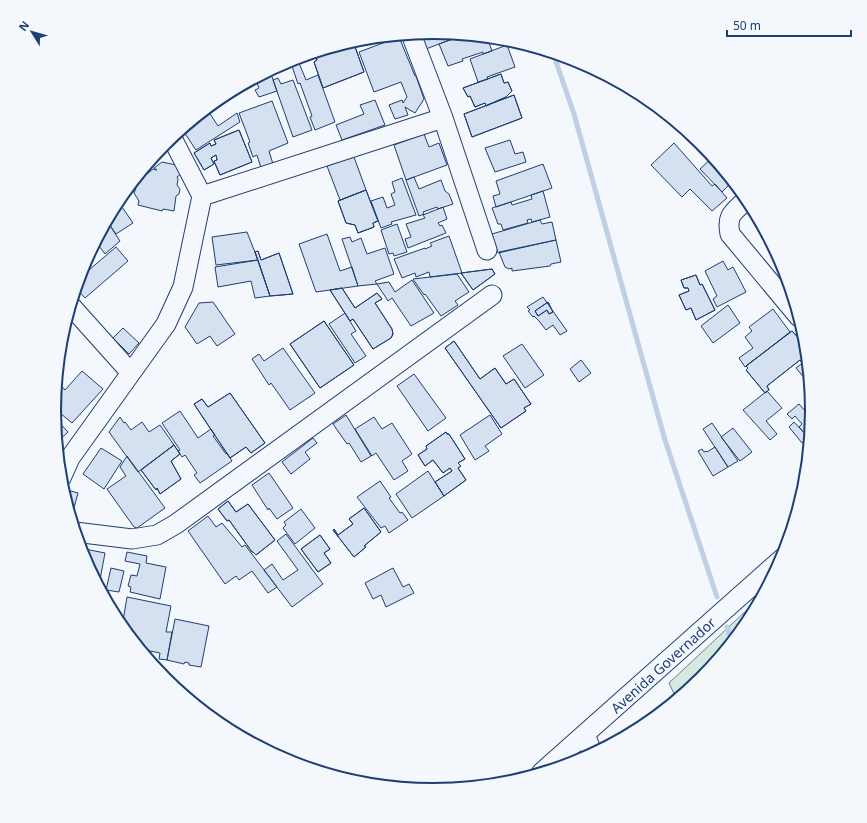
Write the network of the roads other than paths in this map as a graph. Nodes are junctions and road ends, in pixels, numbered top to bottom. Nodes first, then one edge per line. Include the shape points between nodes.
1 (413, 40) edge
2 (443, 118) junction
3 (175, 143) edge
4 (202, 196) junction
5 (742, 204) edge
6 (487, 250) dead end
7 (492, 295) dead end
8 (790, 305) edge
9 (75, 311) edge
10 (131, 373) junction
11 (65, 468) edge
12 (82, 533) edge
13 (772, 568) edge
14 (585, 734) junction
15 (591, 749) edge
16 (551, 764) edge

1 - 2 street
2 - 4 street
2 - 6 street
3 - 4 street
4 - 10 street via 183,286 166,324
5 - 8 street via 731,215 728,224 730,234
7 - 12 street via 157,535 132,539
9 - 10 street
10 - 11 street
13 - 14 street, Avenida Governador
14 - 15 street
14 - 16 street, Avenida Governador

